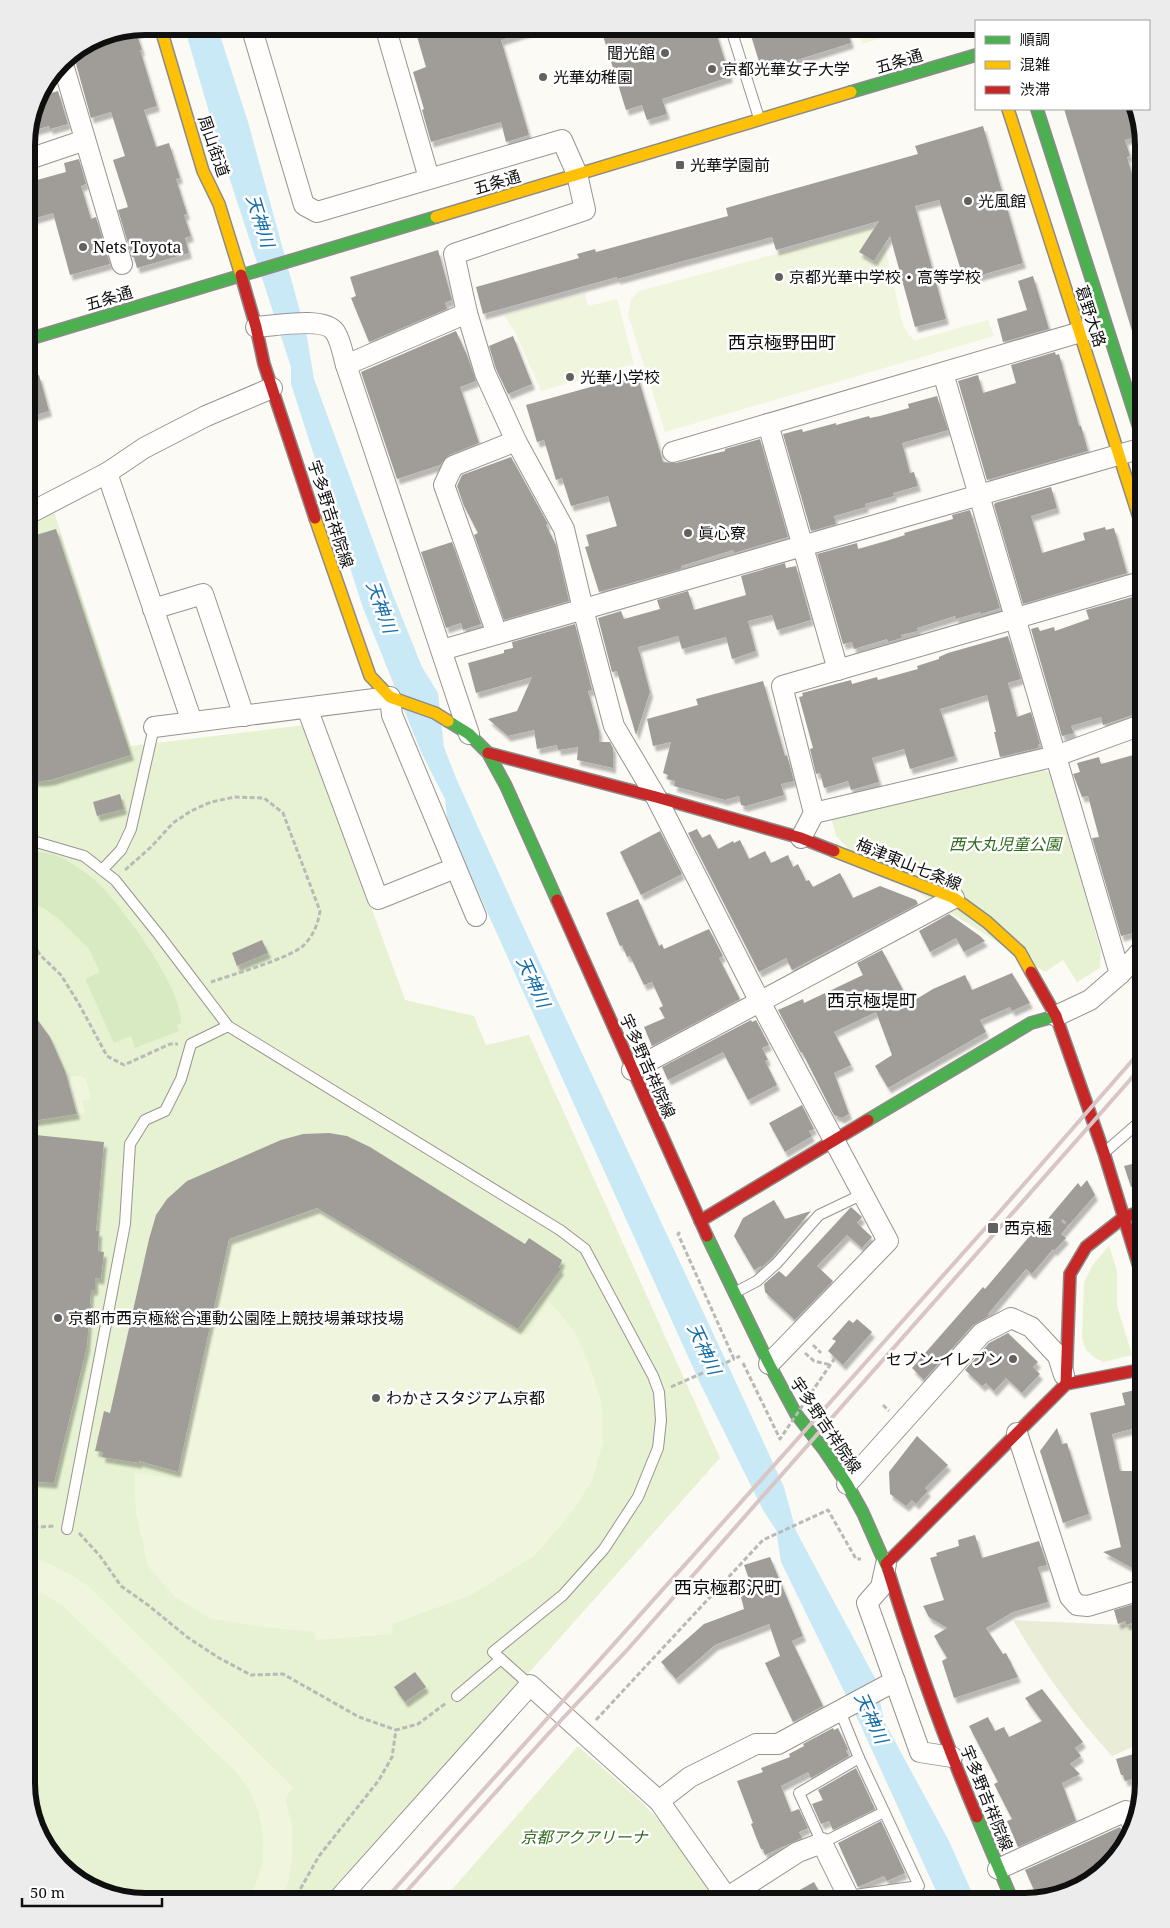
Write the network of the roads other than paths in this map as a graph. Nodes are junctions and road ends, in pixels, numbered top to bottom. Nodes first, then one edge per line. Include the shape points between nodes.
1 (163, 35) edge
2 (254, 35) edge
3 (388, 35) edge
4 (733, 35) edge
5 (975, 55) edge
6 (64, 70) edge
7 (1008, 110) edge
8 (1037, 110) edge
9 (760, 120) junction
10 (85, 140) junction
11 (35, 157) edge
12 (577, 174) junction
13 (429, 178) junction
14 (122, 264) dead end
15 (246, 274) junction
16 (467, 313) junction
17 (1106, 325) junction
18 (261, 327) junction
19 (1080, 332) junction
20 (35, 337) edge
21 (346, 365) junction
22 (943, 373) junction
23 (272, 388) junction
24 (1135, 417) edge
25 (768, 424) junction
26 (516, 441) junction
27 (1135, 449) edge
28 (673, 452) dead end
29 (1119, 455) junction
30 (107, 473) junction
31 (979, 495) junction
32 (1135, 505) edge
33 (35, 510) edge
34 (802, 546) junction
35 (1135, 584) edge
36 (582, 609) junction
37 (153, 610) junction
38 (1016, 618) junction
39 (497, 634) junction
40 (442, 650) junction
41 (838, 670) junction
42 (390, 697) junction
43 (307, 708) junction
44 (244, 716) junction
45 (192, 722) junction
46 (154, 727) joint
47 (1135, 727) edge
48 (469, 734) junction
49 (488, 754) junction
50 (1056, 756) junction
51 (656, 797) junction
52 (814, 813) junction
53 (800, 838) junction
54 (35, 841) edge
55 (455, 868) junction
56 (102, 870) junction
57 (954, 898) junction
58 (476, 916) dead end
59 (1135, 958) edge
60 (1120, 974) junction
61 (760, 1002) junction
62 (1056, 1016) junction
63 (228, 1026) junction
64 (632, 1070) junction
65 (1135, 1126) edge
66 (834, 1142) junction
67 (1104, 1154) junction
68 (862, 1194) junction
69 (1135, 1214) edge
70 (1124, 1217) junction
71 (700, 1221) junction
72 (1135, 1253) edge
73 (735, 1292) junction
74 (769, 1364) junction
75 (1135, 1370) edge
76 (1066, 1384) junction
77 (1017, 1433) junction
78 (847, 1484) junction
79 (67, 1529) road end
80 (877, 1562) junction
81 (1135, 1592) edge
82 (501, 1659) junction
83 (889, 1684) junction
84 (530, 1685) junction
85 (457, 1696) road end
86 (841, 1711) junction
87 (952, 1757) junction
88 (859, 1758) junction
89 (659, 1801) junction
90 (884, 1812) junction
91 (1130, 1814) edge
92 (822, 1843) junction
93 (998, 1869) junction
94 (344, 1893) edge
95 (725, 1893) edge
96 (738, 1893) edge
97 (846, 1893) edge
98 (881, 1893) edge
99 (1009, 1893) edge

1 - 15 main road, 周山街道 via 203,171
2 - 13 street via 304,205 317,212
3 - 13 street
4 - 9 lane
5 - 9 main road, 五条通
6 - 10 street
7 - 19 main road, 葛野大路
8 - 17 main road, 葛野大路
9 - 12 main road, 五条通
10 - 11 street
10 - 14 street
12 - 13 street via 562,140
12 - 15 main road, 五条通
12 - 16 street via 585,210 454,254
15 - 18 main road, 宇多野吉祥院線
15 - 20 main road, 五条通
16 - 21 street
16 - 26 street via 485,373
17 - 19 street
17 - 24 main road, 葛野大路
18 - 21 street via 328,325 335,332
18 - 23 main road, 宇多野吉祥院線 via 264,364
19 - 22 street
19 - 29 main road, 葛野大路
21 - 40 street
22 - 25 street
22 - 31 street
23 - 30 street via 206,416 144,448
23 - 42 main road, 宇多野吉祥院線 via 370,676
25 - 28 street
25 - 34 street
26 - 36 street via 564,529
26 - 39 street via 453,466 444,486
27 - 29 street
29 - 31 street
29 - 32 main road, 葛野大路
30 - 33 street
30 - 37 street
31 - 34 street
31 - 38 street
34 - 36 street
34 - 41 street
35 - 38 street
36 - 39 street
36 - 51 street via 614,726
37 - 44 street via 202,594
37 - 45 street
38 - 41 street
38 - 50 street
39 - 40 street
40 - 48 street
41 - 52 street via 782,686
42 - 43 street
42 - 48 main road, 宇多野吉祥院線 via 435,713
42 - 55 street via 392,715
43 - 44 street
43 - 55 street via 378,899
44 - 45 street
45 - 46 street
46 - 56 lane via 131,830 121,850
47 - 50 street
48 - 49 main road, 宇多野吉祥院線
49 - 51 main road, 梅津東山七条線
49 - 64 main road, 宇多野吉祥院線 via 506,786
50 - 52 street
50 - 60 street
51 - 53 main road, 梅津東山七条線
51 - 61 street
52 - 53 street
53 - 57 main road, 梅津東山七条線
54 - 56 lane via 84,856
55 - 58 street
56 - 63 lane via 116,880
57 - 61 street
57 - 62 main road, 梅津東山七条線 via 1020,952
59 - 60 street
60 - 62 street via 1090,1000
61 - 64 street
61 - 66 street
62 - 66 main road via 1031,1023
62 - 67 main road, 梅津東山七条線
63 - 79 lane via 191,1044 181,1079 165,1111 145,1120 130,1144 125,1224
63 - 82 lane via 560,1230 585,1249 653,1376 659,1392 661,1420 658,1448 638,1497 604,1550 563,1595 493,1652
64 - 71 main road, 宇多野吉祥院線
65 - 67 lane
66 - 68 street
66 - 71 main road
67 - 70 main road, 梅津東山七条線
68 - 73 lane via 819,1215 777,1263 757,1281
68 - 74 street via 888,1241
69 - 70 main road
70 - 72 main road, 梅津東山七条線
70 - 76 main road via 1086,1247 1070,1274
71 - 73 main road, 宇多野吉祥院線
73 - 74 main road, 宇多野吉祥院線
74 - 78 main road, 宇多野吉祥院線 via 796,1414
75 - 76 main road
76 - 77 main road
76 - 78 street via 1058,1356 1031,1327 1011,1318 982,1333
77 - 80 main road
77 - 81 street via 1070,1597 1078,1605 1088,1606
78 - 80 main road, 宇多野吉祥院線 via 863,1513
80 - 83 street via 880,1588 867,1603
80 - 87 main road, 宇多野吉祥院線 via 904,1622
82 - 84 lane
82 - 85 lane
83 - 86 street
83 - 87 street via 920,1752
84 - 89 street
84 - 94 street
86 - 88 lane
86 - 89 street via 778,1744 756,1744 690,1777
87 - 93 main road, 宇多野吉祥院線
88 - 90 lane
88 - 92 lane via 799,1793
89 - 95 street
90 - 92 lane
90 - 98 lane via 919,1886
91 - 93 street
92 - 96 street via 798,1852
92 - 97 street
93 - 99 main road, 宇多野吉祥院線

